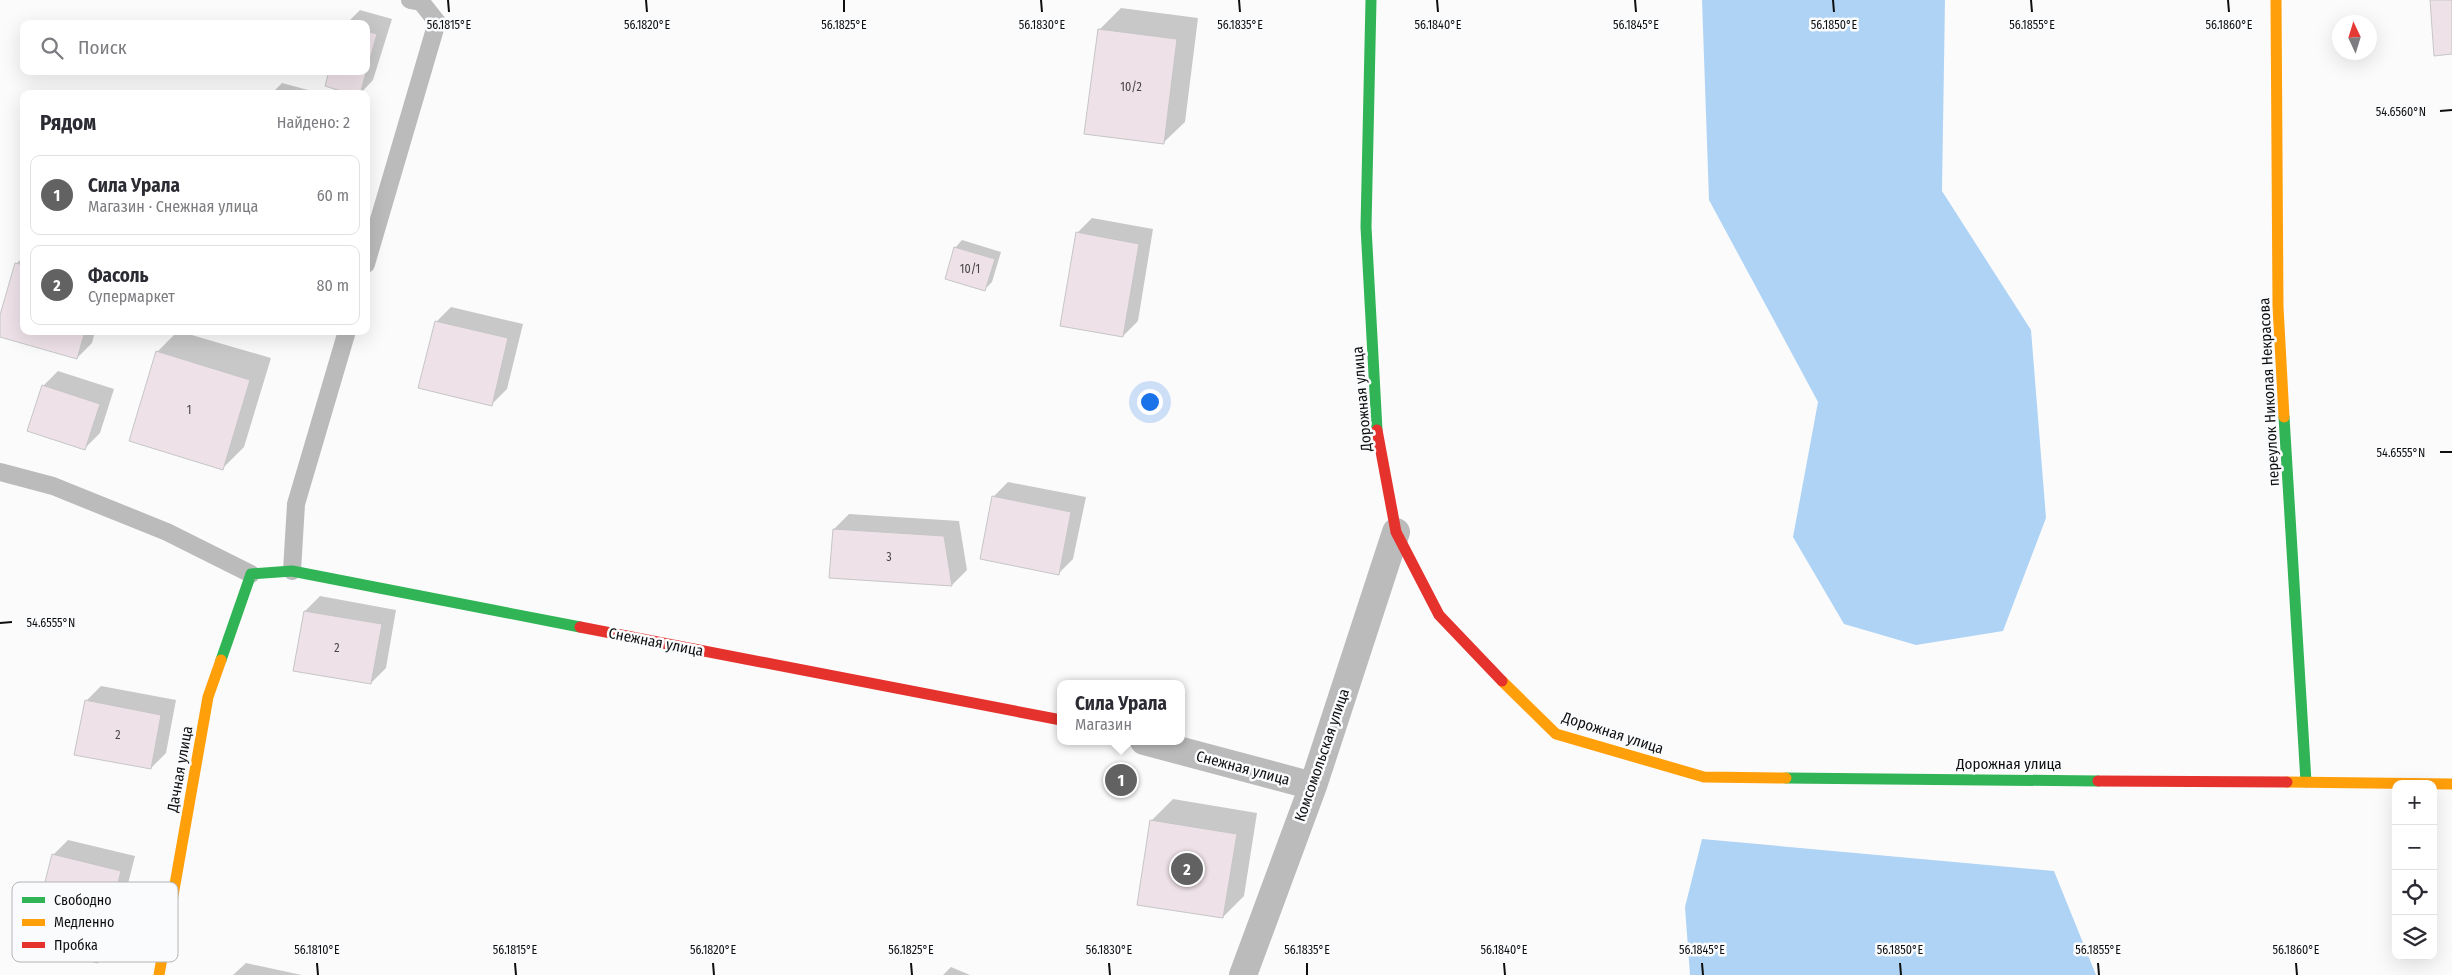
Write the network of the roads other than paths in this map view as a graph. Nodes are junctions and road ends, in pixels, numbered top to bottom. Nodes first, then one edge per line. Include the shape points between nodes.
1 (410, 0) edge
2 (1371, 0) edge
3 (2276, 0) edge
4 (370, 250) edge
5 (346, 335) edge
6 (0, 472) edge
7 (1396, 532) junction
8 (292, 571) junction
9 (251, 574) junction
10 (1057, 719) edge
11 (1159, 745) edge
12 (2306, 782) junction
13 (2452, 784) edge
14 (1313, 786) junction
15 (175, 882) edge
16 (161, 962) edge
17 (159, 975) edge
18 (1243, 975) edge

1 - 4 lane via 421,2 437,22
2 - 7 street, Дорожная улица via 1366,227 1377,430
3 - 12 street, переулок Николая Некрасова via 2278,307
5 - 8 lane via 296,504
6 - 9 lane via 53,486 167,532
7 - 12 street, Дорожная улица via 1439,615 1556,734 1704,777
7 - 14 street, Комсомольская улица
8 - 9 street, Снежная улица
8 - 10 street, Снежная улица
9 - 15 street, Дачная улица via 208,697
11 - 14 street, Снежная улица
12 - 13 street, Дорожная улица
14 - 18 street, Комсомольская улица
16 - 17 street, Дачная улица

